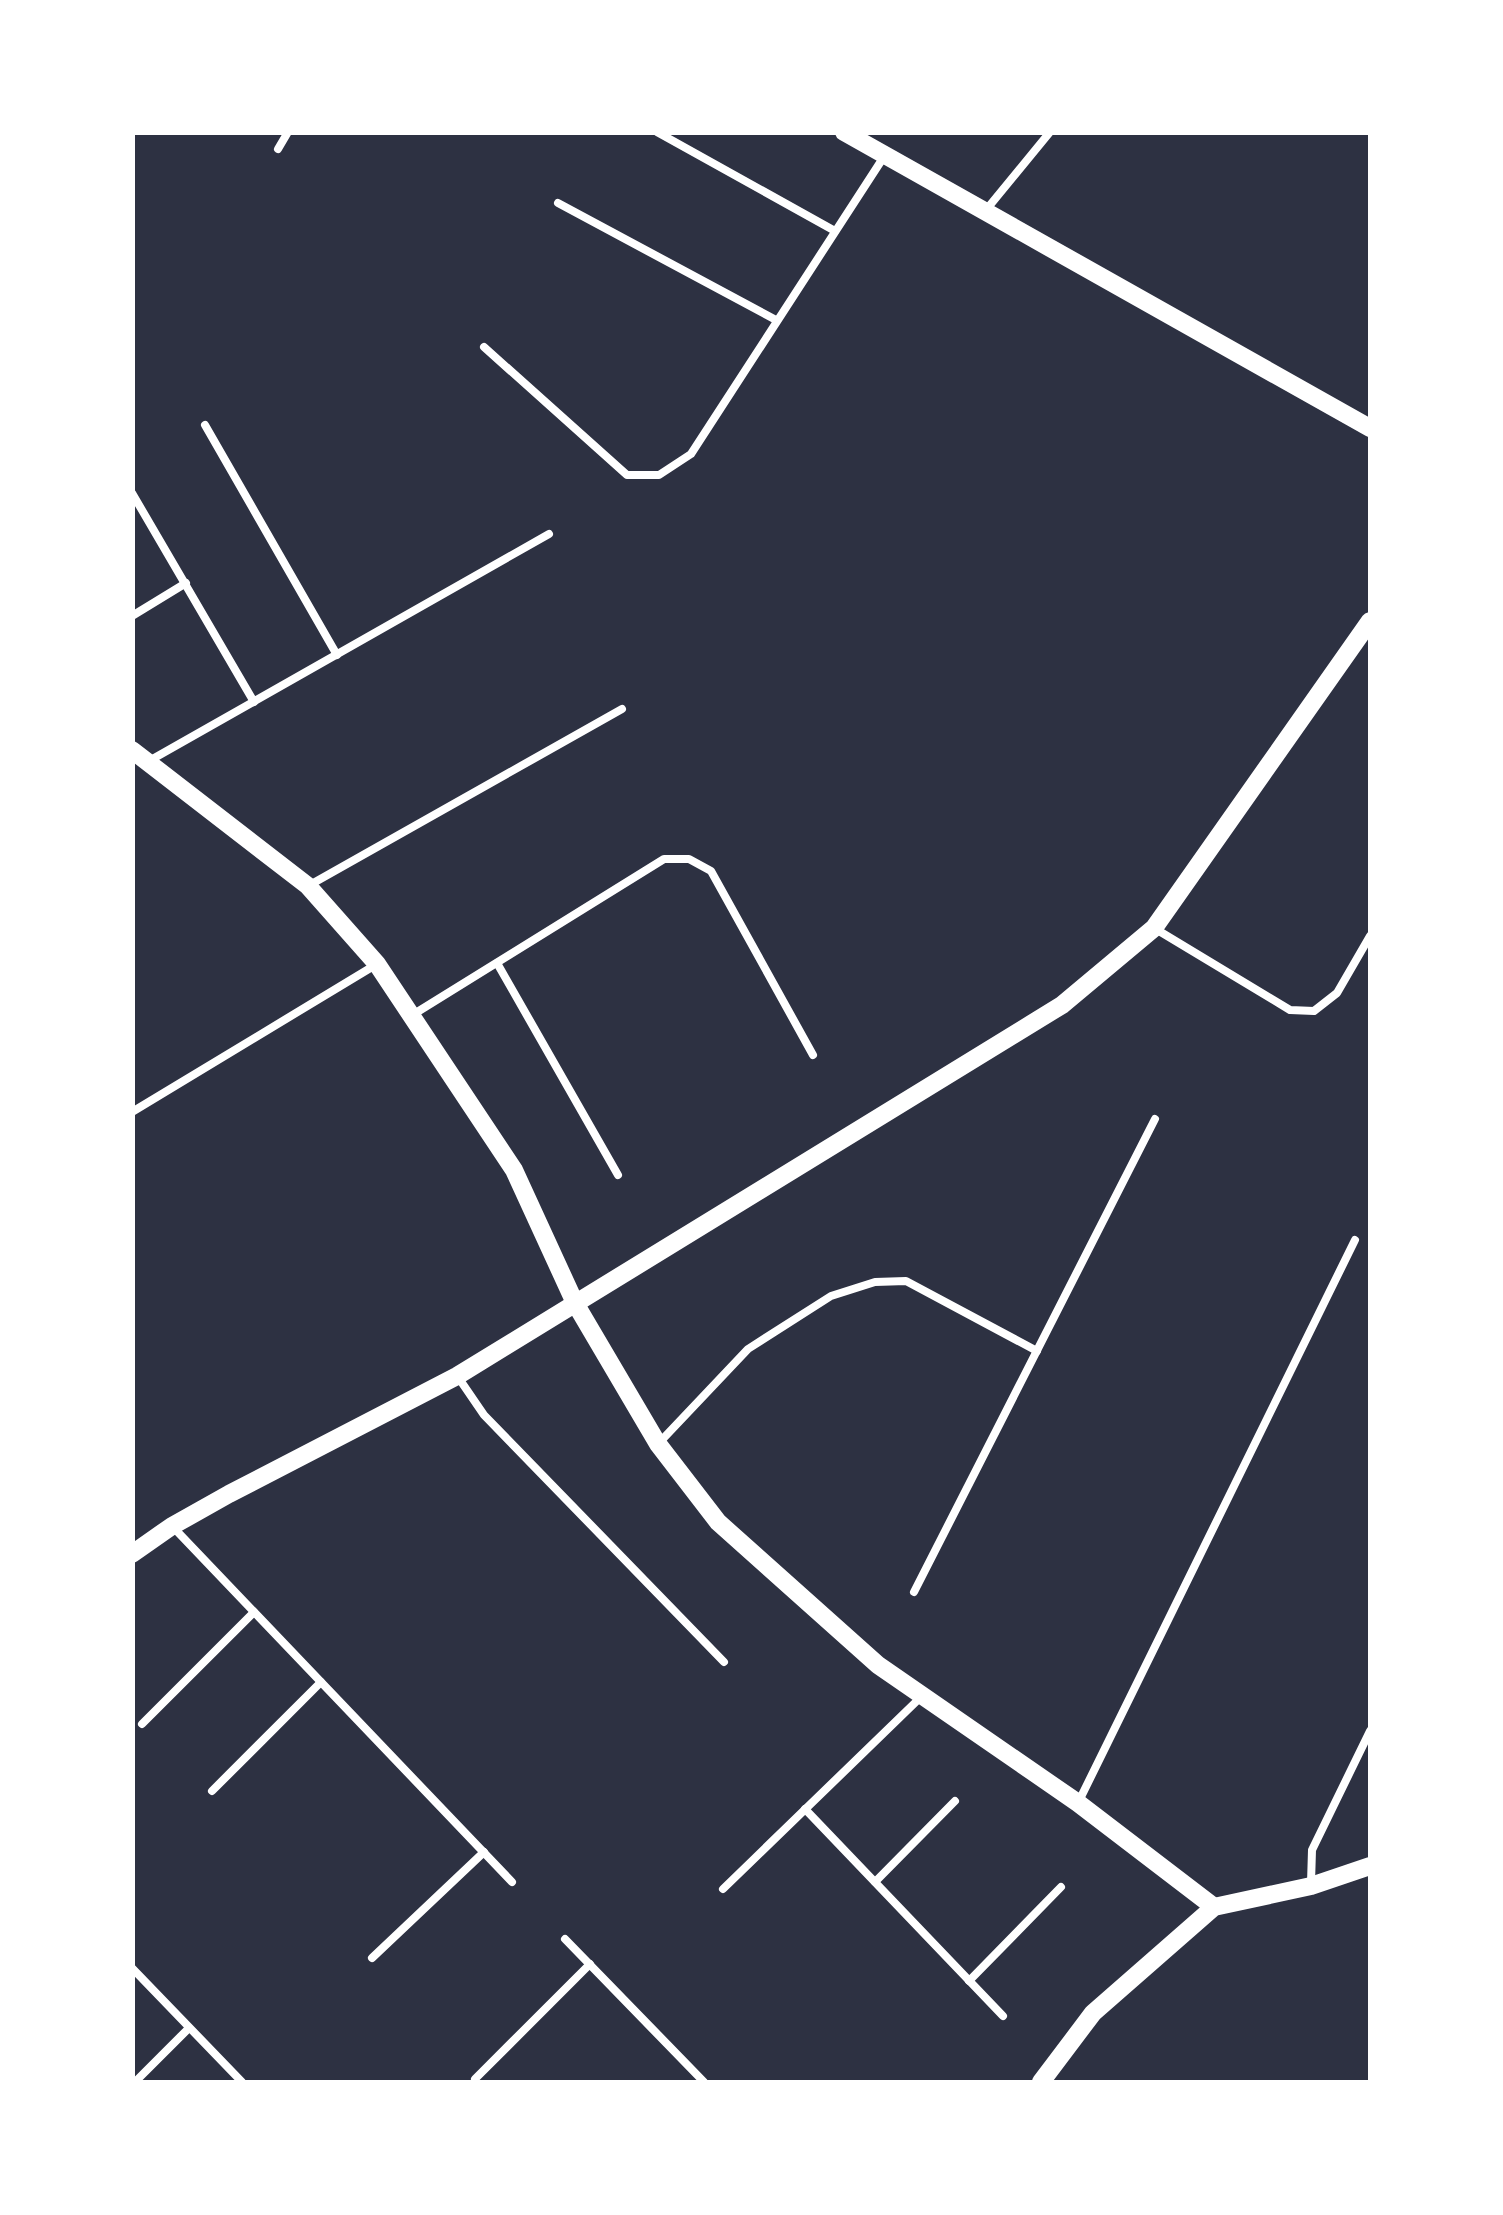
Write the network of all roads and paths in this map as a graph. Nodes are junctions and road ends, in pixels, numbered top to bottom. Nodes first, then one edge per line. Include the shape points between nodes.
1 (288, 132) edge
2 (658, 132) edge
3 (844, 132) edge
4 (1050, 132) edge
5 (278, 150) dead end
6 (885, 155) junction
7 (558, 203) dead end
8 (986, 210) junction
9 (835, 230) junction
10 (776, 320) junction
11 (484, 348) dead end
12 (205, 425) dead end
13 (1370, 428) edge
14 (134, 498) edge
15 (549, 534) dead end
16 (186, 583) junction
17 (132, 616) edge
18 (1370, 621) edge
19 (337, 655) junction
20 (254, 702) junction
21 (622, 710) dead end
22 (132, 750) edge
23 (149, 761) junction
24 (308, 886) junction
25 (1154, 928) junction
26 (1370, 936) edge
27 (497, 963) junction
28 (378, 964) junction
29 (414, 1014) junction
30 (813, 1054) dead end
31 (132, 1112) edge
32 (1156, 1119) dead end
33 (618, 1176) dead end
34 (1355, 1240) dead end
35 (575, 1303) junction
36 (1037, 1351) junction
37 (456, 1376) junction
38 (658, 1444) junction
39 (172, 1526) junction
40 (132, 1554) edge
41 (914, 1592) dead end
42 (254, 1612) junction
43 (724, 1662) dead end
44 (321, 1682) junction
45 (924, 1695) junction
46 (142, 1724) dead end
47 (1370, 1731) edge
48 (212, 1791) dead end
49 (956, 1801) dead end
50 (1078, 1803) junction
51 (806, 1809) junction
52 (484, 1852) junction
53 (1370, 1866) edge
54 (512, 1882) dead end
55 (875, 1882) junction
56 (1311, 1886) junction
57 (1060, 1888) dead end
58 (723, 1889) dead end
59 (1214, 1906) junction
60 (565, 1939) dead end
61 (372, 1958) dead end
62 (590, 1964) junction
63 (132, 1968) edge
64 (969, 1981) junction
65 (1003, 2016) dead end
66 (190, 2028) junction
67 (475, 2079) dead end
68 (134, 2082) edge
69 (242, 2082) edge
70 (704, 2082) edge
71 (1040, 2082) edge

1 - 5 lane
2 - 9 lane
3 - 6 street
4 - 8 lane
6 - 8 street
6 - 9 lane
7 - 10 lane
8 - 13 street
9 - 10 lane
10 - 11 lane via 691,454 658,476 626,474
12 - 19 lane
14 - 16 lane
15 - 19 lane
16 - 17 lane
16 - 20 lane
18 - 25 street
19 - 20 lane
20 - 23 lane
21 - 24 lane
22 - 23 street
23 - 24 street
24 - 28 street
25 - 26 lane via 1290,1010 1314,1010 1337,993
25 - 35 street via 1062,1005
27 - 29 lane
27 - 30 lane via 664,859 689,858 710,871
27 - 33 lane
28 - 29 street
28 - 31 lane
29 - 35 street via 514,1170
32 - 36 lane
34 - 50 lane
35 - 37 street
35 - 38 street
36 - 38 lane via 906,1281 875,1282 831,1296 748,1349
36 - 41 lane
37 - 39 street
37 - 43 lane via 484,1415
38 - 45 street via 718,1522 878,1665
39 - 40 street
39 - 42 lane
42 - 44 lane
42 - 46 lane
44 - 48 lane
44 - 52 lane
45 - 50 street
45 - 51 lane
47 - 56 lane via 1312,1850
49 - 55 lane
50 - 59 street
51 - 55 lane
51 - 58 lane
52 - 54 lane
52 - 61 lane
53 - 56 street
55 - 64 lane
56 - 59 street
57 - 64 lane
59 - 71 street via 1092,2013
60 - 62 lane
62 - 67 lane
62 - 70 lane
63 - 66 lane
64 - 65 lane
66 - 68 lane
66 - 69 lane

